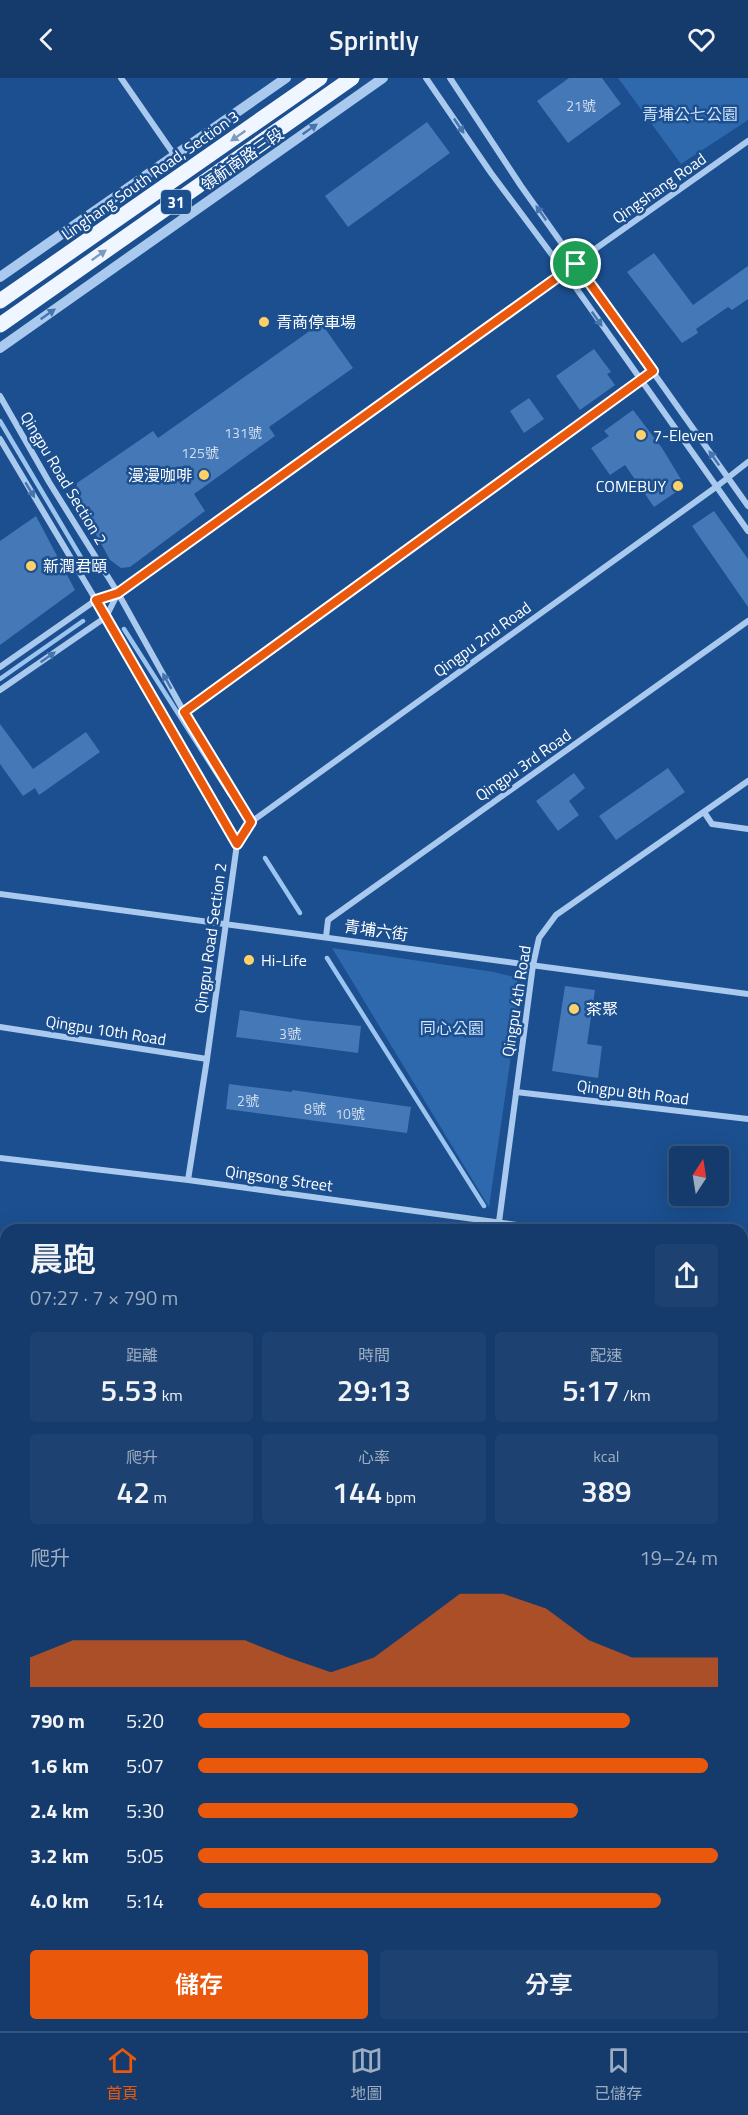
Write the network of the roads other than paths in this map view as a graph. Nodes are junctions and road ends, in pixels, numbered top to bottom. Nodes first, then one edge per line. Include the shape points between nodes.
1 (121, 78) edge
2 (286, 78) edge
3 (320, 78) edge
4 (352, 78) edge
5 (383, 78) edge
6 (426, 78) edge
7 (450, 78) edge
8 (748, 141) edge
9 (176, 156) junction
10 (576, 264) junction
11 (564, 271) junction
12 (0, 277) edge
13 (0, 301) edge
14 (0, 325) edge
15 (0, 348) edge
16 (653, 371) junction
17 (641, 380) junction
18 (0, 396) edge
19 (0, 439) edge
20 (748, 462) edge
21 (728, 477) junction
22 (716, 487) junction
23 (748, 506) edge
24 (748, 531) edge
25 (118, 593) junction
26 (96, 600) junction
27 (106, 617) junction
28 (748, 621) edge
29 (0, 667) edge
30 (0, 690) edge
31 (184, 712) junction
32 (748, 781) edge
33 (704, 812) junction
34 (251, 822) junction
35 (748, 829) edge
36 (237, 844) junction
37 (0, 894) edge
38 (225, 925) junction
39 (326, 937) junction
40 (533, 965) junction
41 (748, 994) edge
42 (0, 1028) edge
43 (207, 1059) junction
44 (516, 1092) junction
45 (748, 1119) edge
46 (0, 1158) edge
47 (188, 1180) junction
48 (499, 1222) junction
49 (513, 1224) edge

1 - 9 street
2 - 9 street, Linghang South Road, Section 3 / 31
3 -> 13 main road, Linghang South Road, Section 3 / 31
14 -> 4 main road, 31
15 -> 5 street, 領航南路三段 / 31
6 -> 11 street
10 -> 7 street
8 - 10 street, Qingshang Road
9 - 12 street, Linghang South Road, Section 3 / 31
10 - 11 street, Qingshang Road
10 - 16 street
11 -> 17 street
11 - 25 street, Qingshang Road
16 - 17 street
21 -> 16 street
17 - 22 street
17 - 31 street
18 - 25 street, Qingpu Road Section 2
19 -> 26 street, Qingpu Road Section 2
20 - 21 street, Qingpu 2nd Road
21 - 22 street, Qingpu 2nd Road
21 - 23 street
22 - 24 street
22 - 34 street, Qingpu 2nd Road
25 - 26 street, Qingshang Road
25 - 27 street, Qingshang Road
31 -> 25 street, Qingpu Road Section 2
26 - 27 street, Qingpu Road Section 2
26 - 29 street, Qingshang Road
30 -> 27 street, Qingshang Road
27 - 36 street, Qingpu Road Section 2
28 - 39 street, Qingpu 3rd Road via 328,920
31 - 34 street, Qingpu Road Section 2
32 - 33 street, Qingpu 4th Road
33 - 35 street via 711,824
33 - 40 street, Qingpu 4th Road via 556,915 539,939
34 - 36 street, Qingpu 2nd Road
36 - 38 street, Qingpu Road Section 2
37 - 38 street, 青埔六街
38 - 39 street, 青埔六街
38 - 43 street, Qingpu Road Section 2
39 - 40 street, 青埔六街
40 - 41 street, 青埔六街
40 - 44 street, Qingpu 4th Road
42 - 43 street, Qingpu 10th Road
43 - 47 street, Qingpu Road Section 2
44 - 45 street, Qingpu 8th Road
44 - 48 street, Qingpu 4th Road
46 - 47 street, Qingsong Street
47 - 48 street, Qingsong Street
48 - 49 street, Qingsong Street

